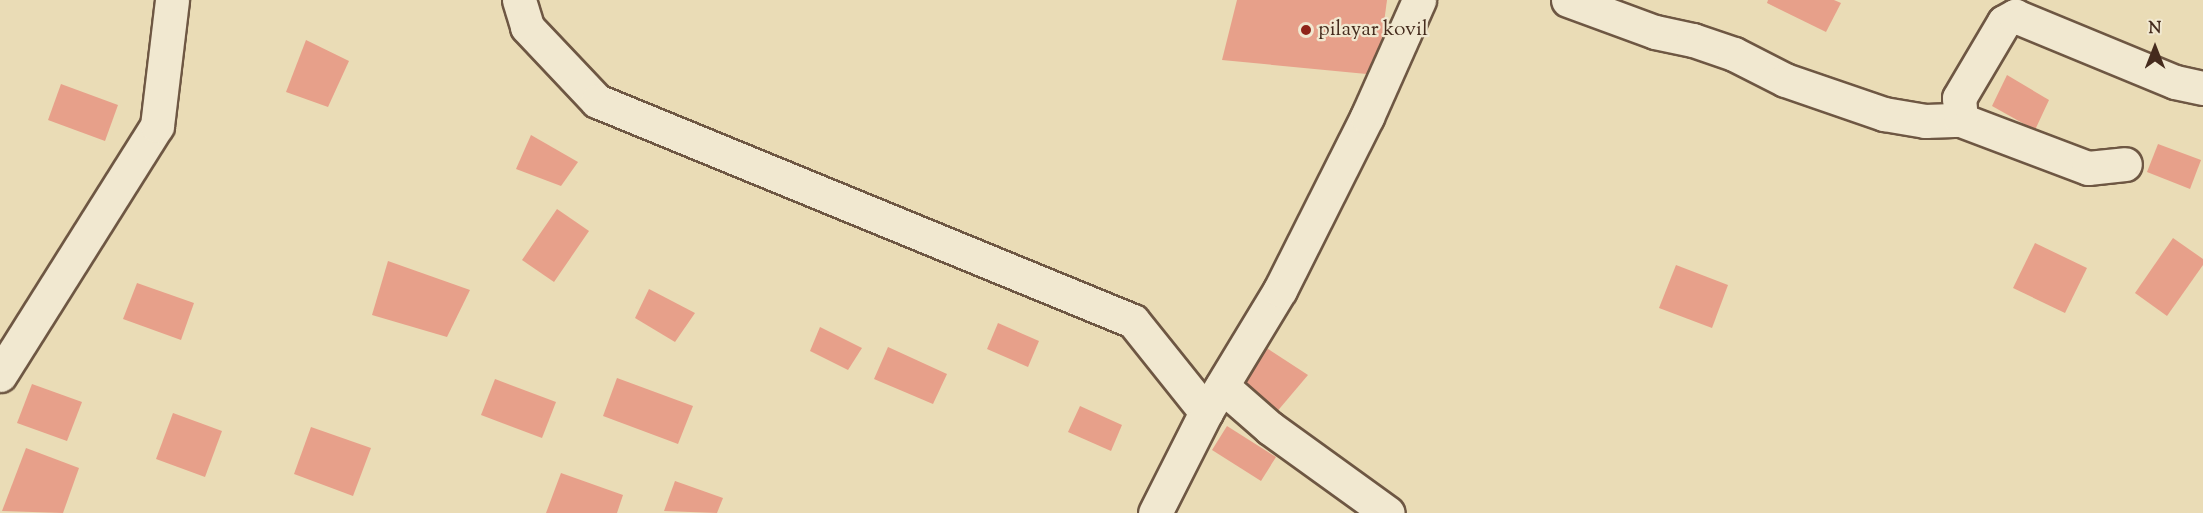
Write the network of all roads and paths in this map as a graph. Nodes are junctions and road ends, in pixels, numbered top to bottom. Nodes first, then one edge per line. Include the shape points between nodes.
1 (172, 0) edge
2 (519, 0) edge
3 (1419, 0) edge
4 (1568, 0) edge
5 (2203, 88) edge
6 (1961, 120) junction
7 (2125, 164) dead end
8 (0, 375) edge
9 (1214, 399) junction
10 (1155, 513) edge
11 (1388, 513) edge

1 - 8 street via 157,126
2 - 9 street via 527,27 597,101 1133,321
3 - 9 street via 1367,117 1280,290
4 - 6 street via 1655,32 1693,39 1785,80 1884,114 1925,121
5 - 6 street via 2175,82 2015,15 2004,22 1959,98
6 - 7 street via 2088,168
9 - 10 street
9 - 11 street via 1270,428

